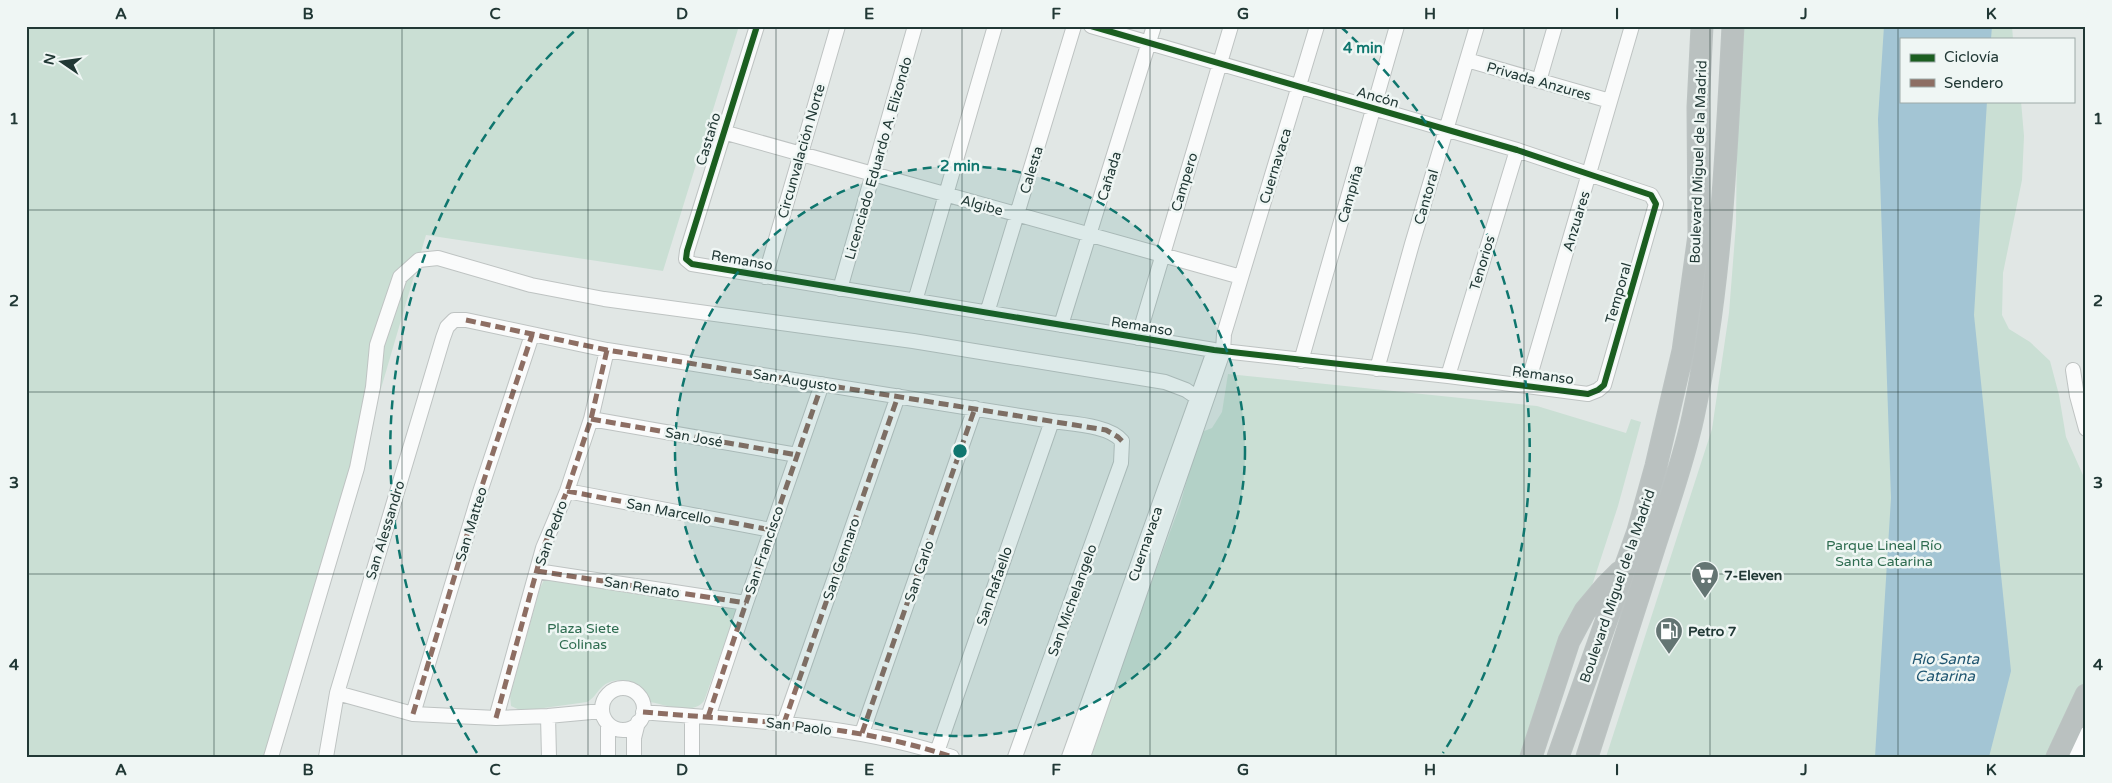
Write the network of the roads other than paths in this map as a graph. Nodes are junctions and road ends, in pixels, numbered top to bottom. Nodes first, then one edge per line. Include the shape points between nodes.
1 (757, 26) edge
2 (838, 26) edge
3 (916, 26) edge
4 (995, 26) edge
5 (1074, 26) edge
6 (1091, 26) edge
7 (1154, 26) edge
8 (1231, 26) edge
9 (1316, 26) edge
10 (1398, 26) edge
11 (1477, 26) edge
12 (1555, 26) edge
13 (1632, 26) edge
14 (1702, 26) edge
15 (1733, 26) edge
16 (1150, 43) junction
17 (1467, 60) junction
18 (1220, 64) junction
19 (1538, 81) junction
20 (1298, 87) junction
21 (1610, 101) junction
22 (1374, 109) junction
23 (1446, 130) junction
24 (722, 132) junction
25 (1517, 150) junction
26 (800, 153) junction
27 (874, 174) junction
28 (1590, 174) junction
29 (946, 194) junction
30 (1654, 198) joint
31 (1017, 215) junction
32 (1090, 236) junction
33 (1162, 256) junction
34 (686, 259) joint
35 (765, 277) junction
36 (1241, 278) junction
37 (840, 289) junction
38 (915, 301) junction
39 (987, 313) junction
40 (466, 320) joint
41 (1061, 325) junction
42 (532, 335) junction
43 (1138, 338) junction
44 (608, 350) junction
45 (1219, 351) junction
46 (1300, 361) junction
47 (1377, 369) junction
48 (2073, 370) dead end
49 (1448, 376) junction
50 (822, 384) junction
51 (1527, 386) junction
52 (1598, 390) joint
53 (898, 396) junction
54 (1201, 400) junction
55 (975, 408) junction
56 (591, 419) junction
57 (1052, 421) junction
58 (2086, 429) edge
59 (1122, 441) joint
60 (797, 455) junction
61 (567, 492) junction
62 (772, 530) junction
63 (1623, 569) junction
64 (538, 571) junction
65 (746, 603) junction
66 (337, 693) junction
67 (2086, 695) edge
68 (413, 714) junction
69 (548, 716) junction
70 (692, 716) junction
71 (641, 717) junction
72 (708, 717) junction
73 (496, 718) junction
74 (605, 718) junction
75 (784, 723) junction
76 (862, 734) junction
77 (2086, 734) edge
78 (937, 752) junction
79 (271, 757) edge
80 (326, 757) edge
81 (549, 757) edge
82 (608, 757) edge
83 (634, 757) edge
84 (692, 757) edge
85 (952, 757) edge
86 (1015, 757) edge
87 (1069, 757) edge
88 (1083, 757) edge
89 (1531, 757) edge
90 (1558, 757) edge
91 (1587, 757) edge
92 (2057, 757) edge
93 (2074, 757) edge

1 - 24 street, Castaño
2 - 26 street, Circunvalación Norte
3 - 27 street, Licenciado Eduardo A. Elizondo
4 - 29 street
5 - 31 street, Calesta
6 - 16 street, Ancón
7 - 16 street, Cañada
8 - 18 street, Campero
9 - 20 street, Cuernavaca
10 - 22 street, Campiña
11 - 17 street, Cantoral
12 - 19 street
13 - 21 street, Anzuares
14 - 63 highway, Boulevard Miguel de la Madrid via 1698,107 1699,235 1693,284 1683,351 1659,457 1638,532
15 - 91 highway, Boulevard Miguel de la Madrid via 1720,244 1699,385 1672,493
16 - 18 street, Ancón
16 - 32 street, Cañada
17 - 19 street, Privada Anzures
17 - 23 street, Cantoral
18 - 20 street, Ancón
18 - 33 street, Campero
19 - 21 street, Privada Anzures
20 - 22 street, Ancón
20 - 36 street, Cuernavaca
21 - 28 street, Anzuares
22 - 23 street, Ancón
22 - 46 street, Campiña
23 - 25 street, Ancón
23 - 47 street, Cantoral
24 - 26 street, Algibe
24 - 34 street, Castaño
25 - 28 street, Ancón
25 - 49 street, Tenorios
26 - 27 street, Algibe
26 - 35 street, Circunvalación Norte
27 - 29 street, Algibe
27 - 37 street, Licenciado Eduardo A. Elizondo
28 - 30 street, Ancón via 1644,191
28 - 51 street, Anzuares
29 - 31 street, Algibe
29 - 38 street
30 - 52 street, Temporal via 1656,204 1608,376
31 - 32 street, Algibe
31 - 39 street, Calesta
32 - 33 street, Algibe
32 - 41 street, Cañada
33 - 36 street, Algibe
33 - 43 street, Campero
34 - 35 street, Remanso via 692,264
35 - 37 street, Remanso
36 - 45 street, Cuernavaca
37 - 38 street, Remanso
38 - 39 street, Remanso
39 - 41 street, Remanso
40 - 42 street, San Augusto
40 - 66 street, San Alessandro via 454,320 447,327
41 - 43 street, Remanso
42 - 44 street, San Augusto
42 - 68 street, San Matteo via 479,495
43 - 45 street, Remanso
44 - 50 street, San Augusto
44 - 56 street, San Pedro
45 - 46 street, Remanso
45 - 54 street, Cuernavaca
46 - 47 street, Remanso
47 - 49 street, Remanso
48 - 58 street
49 - 51 street, Remanso
50 - 53 street, San Augusto
50 - 60 street, San Francisco
51 - 52 street, Remanso via 1588,394
53 - 55 street, San Augusto
53 - 75 street, San Gennaro
54 - 79 street via 1165,382 913,341 604,298 531,285 438,258 419,260 400,277 377,345 372,397 357,468
54 - 87 street, Cuernavaca
54 - 88 street, Cuernavaca
55 - 57 street, San Augusto
55 - 76 street, San Carlo
56 - 60 street, San José
56 - 61 street, San Pedro
57 - 59 street, San Augusto via 1106,430
57 - 78 street, San Rafaello
59 - 86 street, San Michelangelo via 1121,463
60 - 62 street, San Francisco
61 - 62 street, San Marcello
61 - 64 street, San Pedro via 543,548
62 - 65 street, San Francisco
63 - 89 highway via 1595,598 1576,626
63 - 90 highway, Boulevard Miguel de la Madrid
64 - 65 street, San Renato
64 - 73 street, San Pedro
65 - 72 street, San Francisco
66 - 68 street
66 - 80 street, San Alessandro
67 - 92 highway
68 - 73 street
69 - 73 street
69 - 74 street
69 - 81 street
70 - 71 street, San Paolo
70 - 72 street, San Paolo
70 - 84 street
71 - 74 street via 627,729 620,729
71 - 74 street via 643,703 640,696 629,688 622,688 615,689 605,698
71 - 83 street via 634,738
72 - 75 street, San Paolo
74 - 82 street
75 - 76 street, San Paolo
76 - 78 street, San Paolo
77 - 93 street
78 - 85 street, San Paolo

